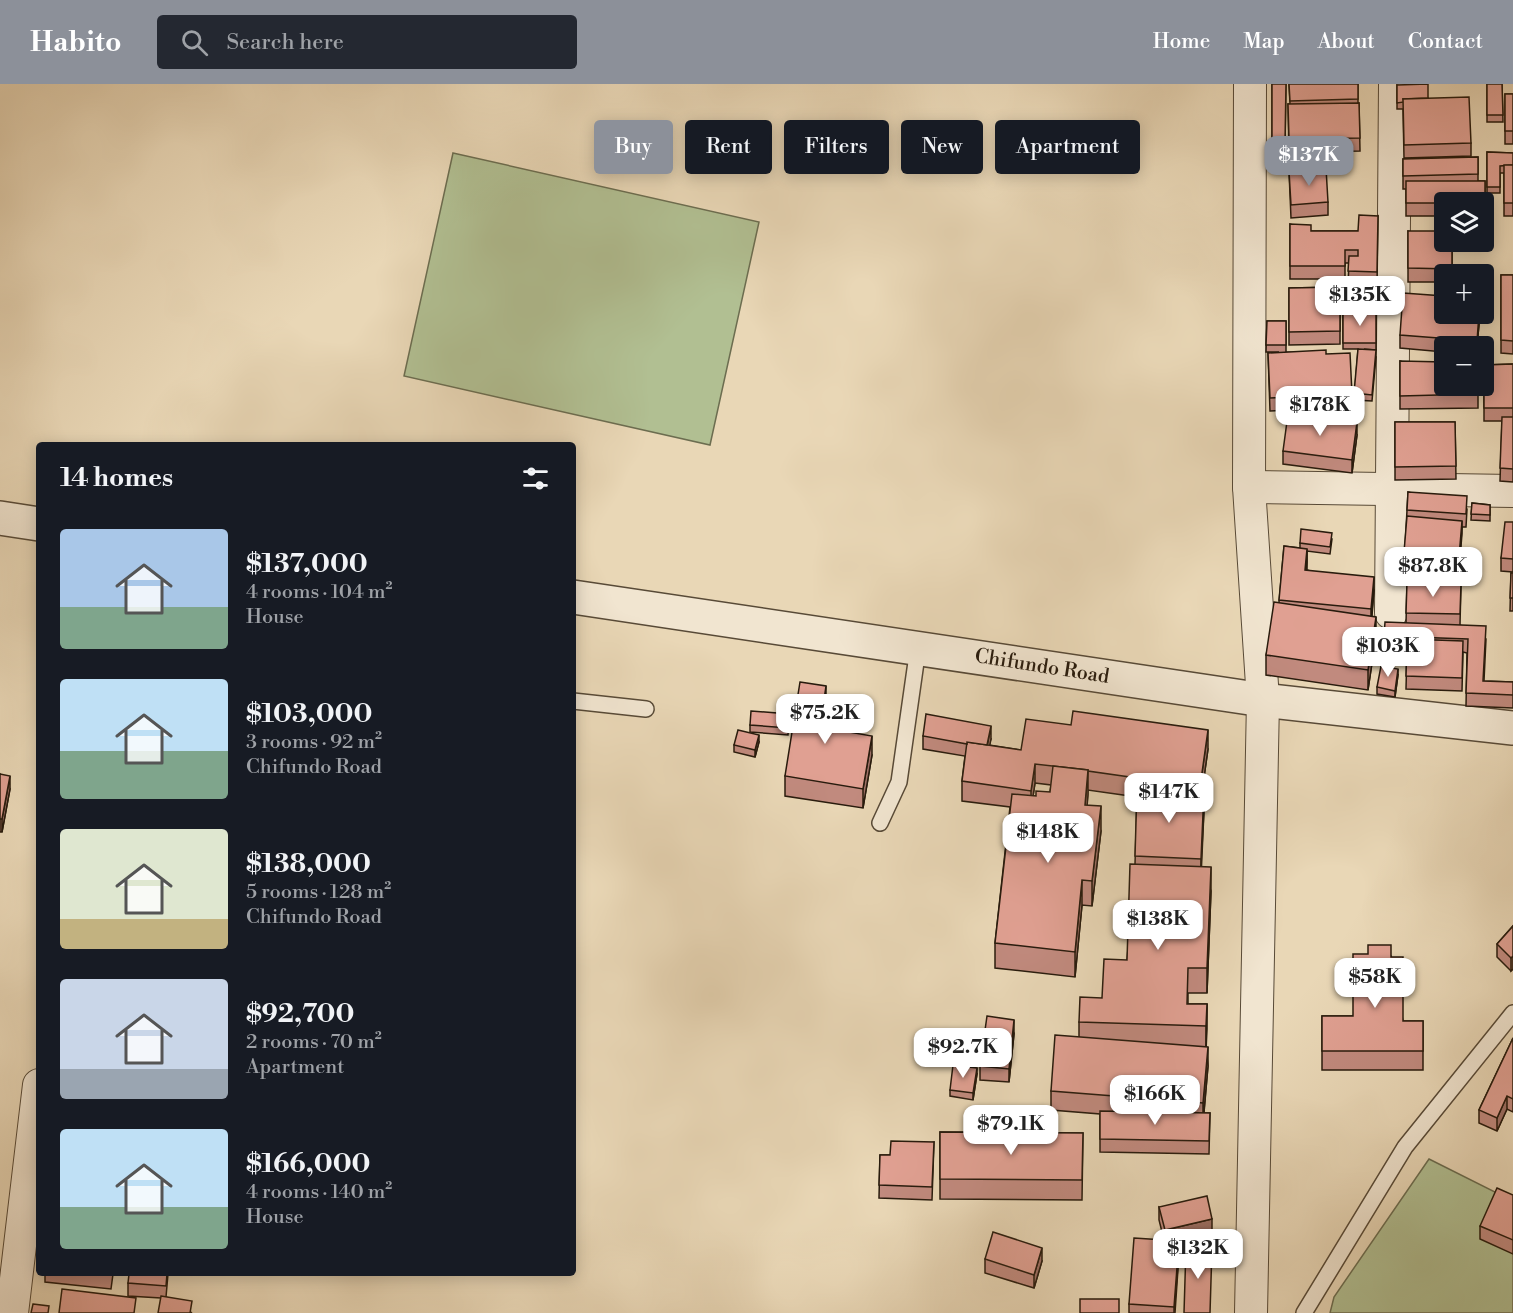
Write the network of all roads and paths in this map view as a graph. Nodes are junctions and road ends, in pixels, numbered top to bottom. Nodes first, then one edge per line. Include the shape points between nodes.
1 (1250, 84) edge
2 (1395, 84) edge
3 (1249, 487) junction
4 (1391, 488) junction
5 (1513, 491) edge
6 (0, 518) edge
7 (36, 524) edge
8 (576, 597) edge
9 (1391, 614) dead end
10 (918, 648) junction
11 (1263, 700) junction
12 (576, 701) edge
13 (646, 709) dead end
14 (1513, 728) edge
15 (880, 823) dead end
16 (1513, 1013) edge
17 (36, 1110) edge
18 (12, 1313) edge
19 (1251, 1313) edge
20 (1304, 1313) edge

1 - 3 street
2 - 4 street
3 - 4 street
3 - 11 street
4 - 5 street
4 - 9 street
6 - 7 street
8 - 10 street, Chifundo Road
10 - 11 street, Chifundo Road
10 - 15 lane via 899,782
11 - 14 street, Chifundo Road
11 - 19 street
12 - 13 lane
16 - 20 lane via 1405,1147
17 - 18 street

